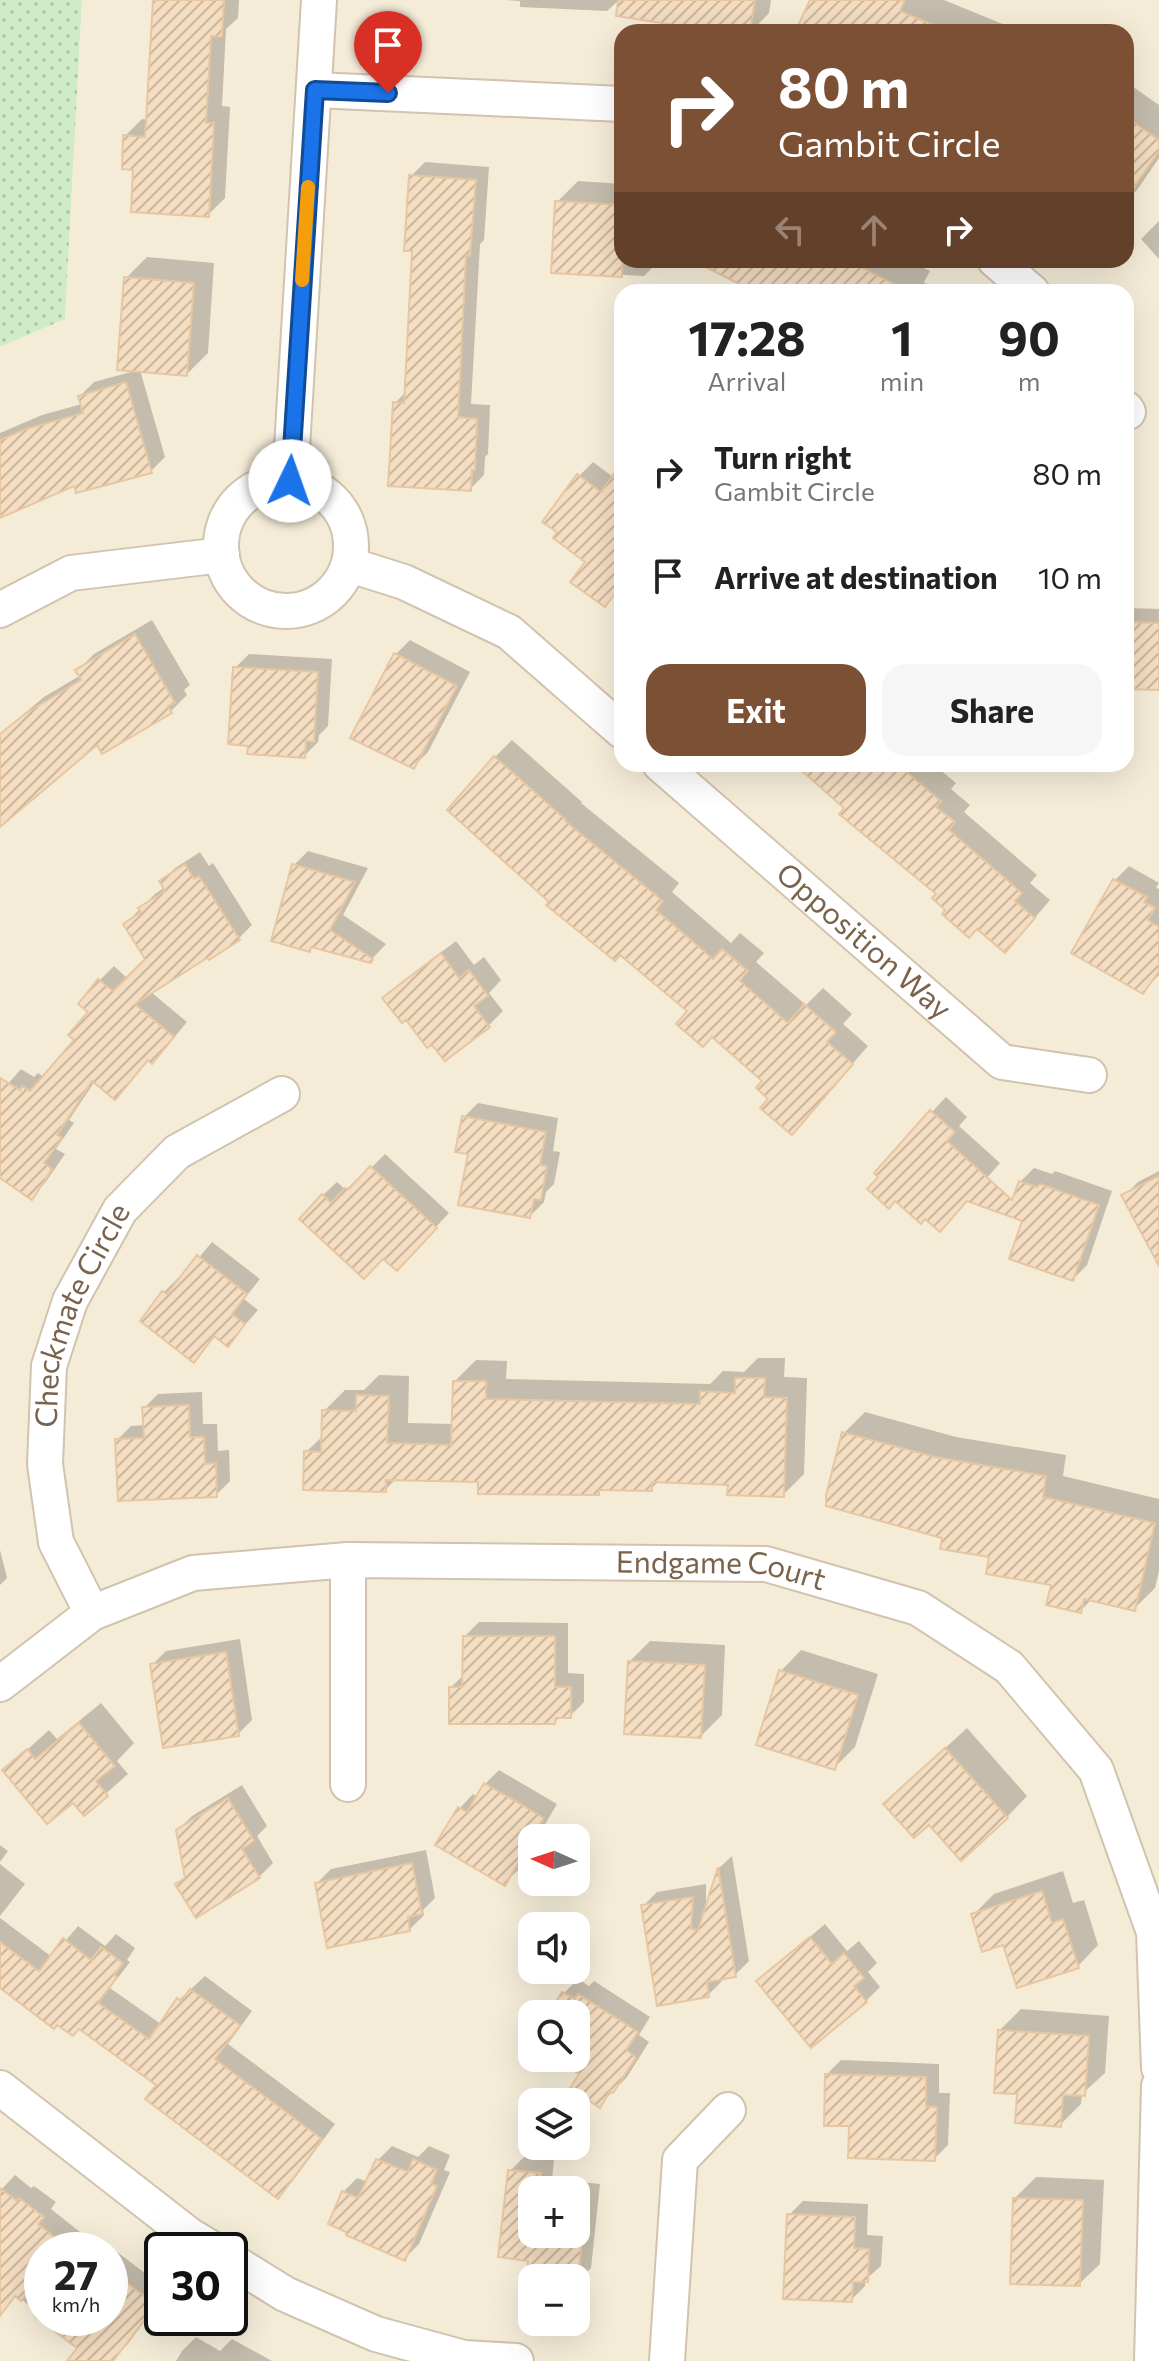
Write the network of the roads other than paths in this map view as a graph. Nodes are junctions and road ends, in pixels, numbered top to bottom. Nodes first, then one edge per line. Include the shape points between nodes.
1 (319, 0) edge
2 (315, 90) junction
3 (614, 104) edge
4 (1004, 268) edge
5 (1023, 284) edge
6 (290, 481) junction
7 (222, 555) junction
8 (350, 565) junction
9 (0, 610) edge
10 (614, 724) edge
11 (669, 772) edge
12 (1089, 1075) dead end
13 (282, 1094) dead end
14 (348, 1560) junction
15 (92, 1613) junction
16 (0, 1684) edge
17 (348, 1784) dead end
18 (1159, 2068) edge
19 (1159, 2086) edge
20 (0, 2088) edge
21 (728, 2110) dead end
22 (185, 2232) edge
23 (248, 2271) edge
24 (516, 2361) edge
25 (667, 2361) edge
26 (1152, 2361) edge

1 - 2 street
2 - 3 street
2 - 6 street
4 - 5 street
6 - 7 street via 271,483 239,502 222,536
6 - 8 street via 328,496 342,512 350,531
7 - 8 street via 240,592 277,611 318,603 335,590
7 - 9 street via 71,573
8 - 10 street via 404,582 509,632
11 - 12 street, Opposition Way via 1002,1062
13 - 15 street, Checkmate Circle via 177,1152 120,1210 70,1301 49,1366 45,1464 56,1542
14 - 15 street, Endgame Court via 193,1573
14 - 17 street
14 - 18 street, Endgame Court via 766,1564 918,1608 1009,1667 1096,1770 1154,1932
15 - 16 street, Endgame Court
19 - 26 street
20 - 22 street
21 - 25 street via 680,2160
23 - 24 street via 285,2294 376,2334 464,2358

